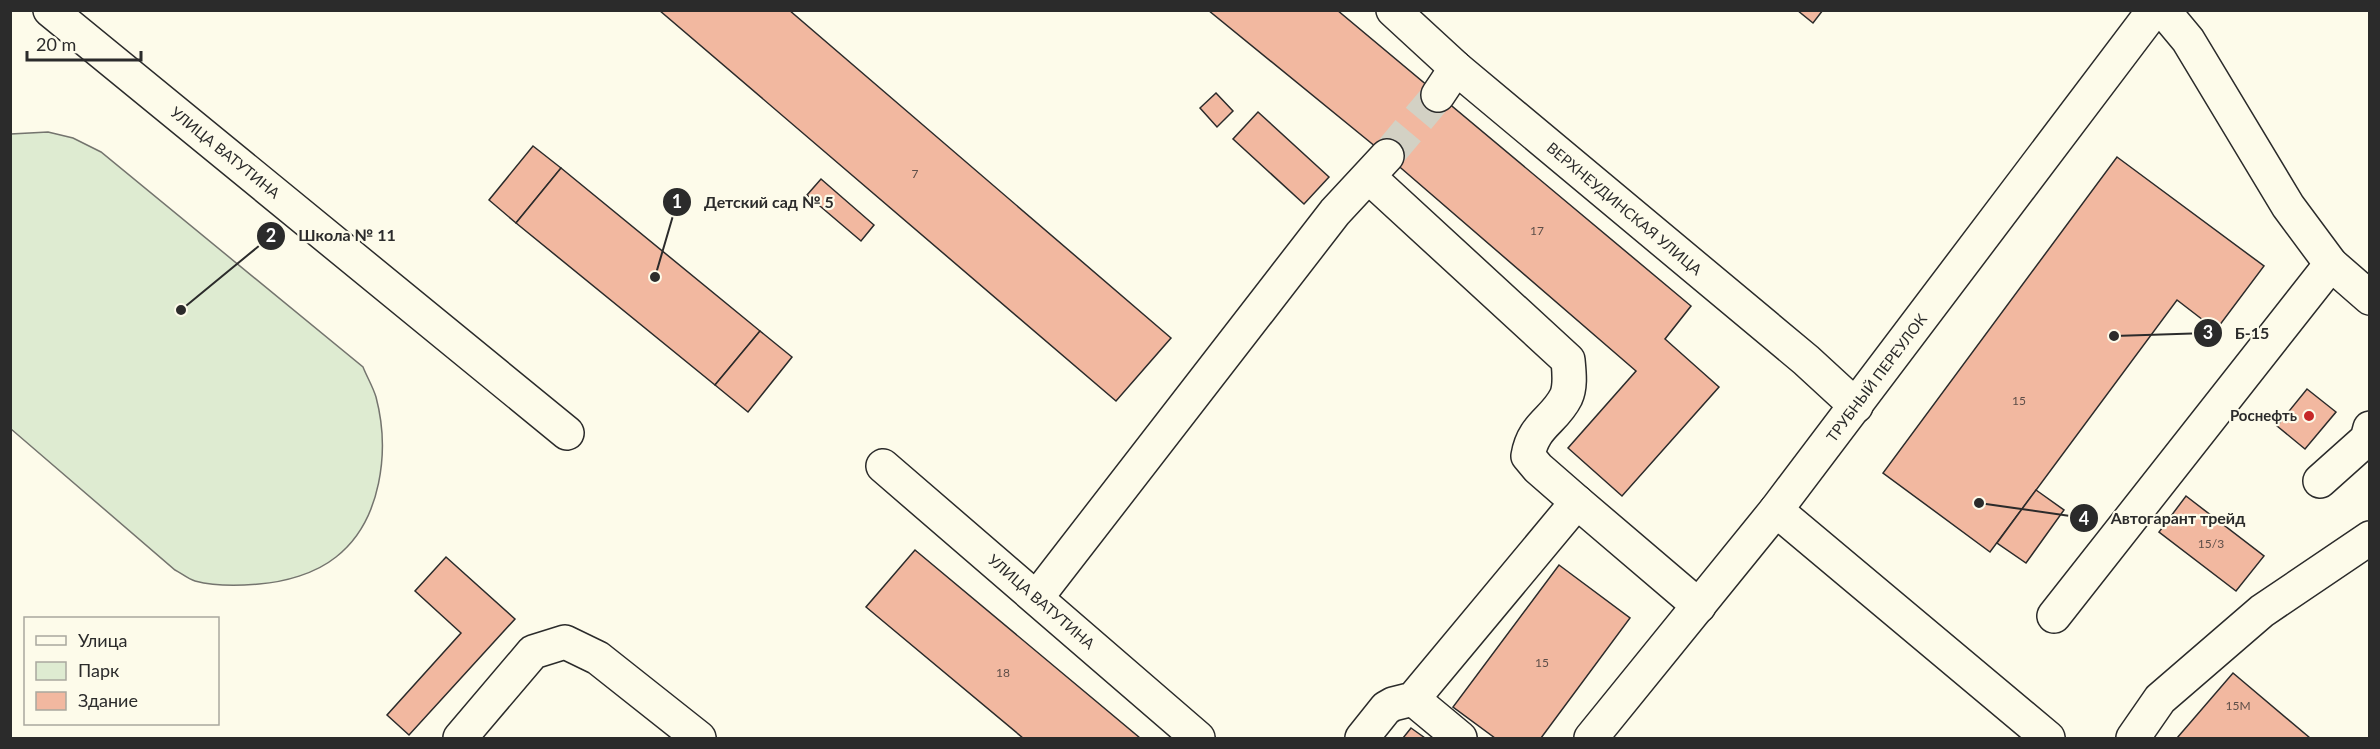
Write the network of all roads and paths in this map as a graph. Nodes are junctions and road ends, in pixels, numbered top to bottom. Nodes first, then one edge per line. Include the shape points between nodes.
1 (50, 10) edge
2 (1393, 10) edge
3 (2154, 10) edge
4 (2163, 10) edge
5 (1456, 68) junction
6 (1438, 96) tunnel mouth
7 (2331, 264) junction
8 (2370, 298) edge
9 (1856, 406) junction
10 (2370, 428) edge
11 (567, 433) dead end
12 (883, 466) dead end
13 (2320, 481) dead end
14 (1576, 502) junction
15 (1776, 510) junction
16 (2370, 538) edge
17 (1037, 597) junction
18 (1699, 606) junction
19 (2054, 616) dead end
20 (1413, 699) junction
21 (460, 738) edge
22 (699, 738) edge
23 (1198, 738) edge
24 (1362, 738) edge
25 (1460, 738) edge
26 (1591, 738) edge
27 (2048, 738) edge
28 (2133, 738) edge

1 - 11 street, УЛИЦА ВАТУТИНА
2 - 5 street, ВЕРХНЕУДИНСКАЯ УЛИЦА
3 - 9 street, ТРУБНЫЙ ПЕРЕУЛОК
4 - 7 street via 2188,40 2288,206
5 - 6 street
5 - 9 street, ВЕРХНЕУДИНСКАЯ УЛИЦА
7 - 8 street
7 - 19 street
9 - 15 street, ТРУБНЫЙ ПЕРЕУЛОК
10 - 13 street via 2367,440
12 - 17 street, УЛИЦА ВАТУТИНА
14 - 17 street via 1528,456 1530,440 1566,397 1570,379 1568,360 1378,167 1335,212
14 - 18 street
14 - 20 street
15 - 18 street, ТРУБНЫЙ ПЕРЕУЛОК
15 - 27 street
16 - 28 street via 2262,611 2160,699
17 - 23 street, УЛИЦА ВАТУТИНА
18 - 26 street, ТРУБНЫЙ ПЕРЕУЛОК
20 - 24 street via 1386,708
20 - 25 street
21 - 22 street via 533,652 565,642 598,658

